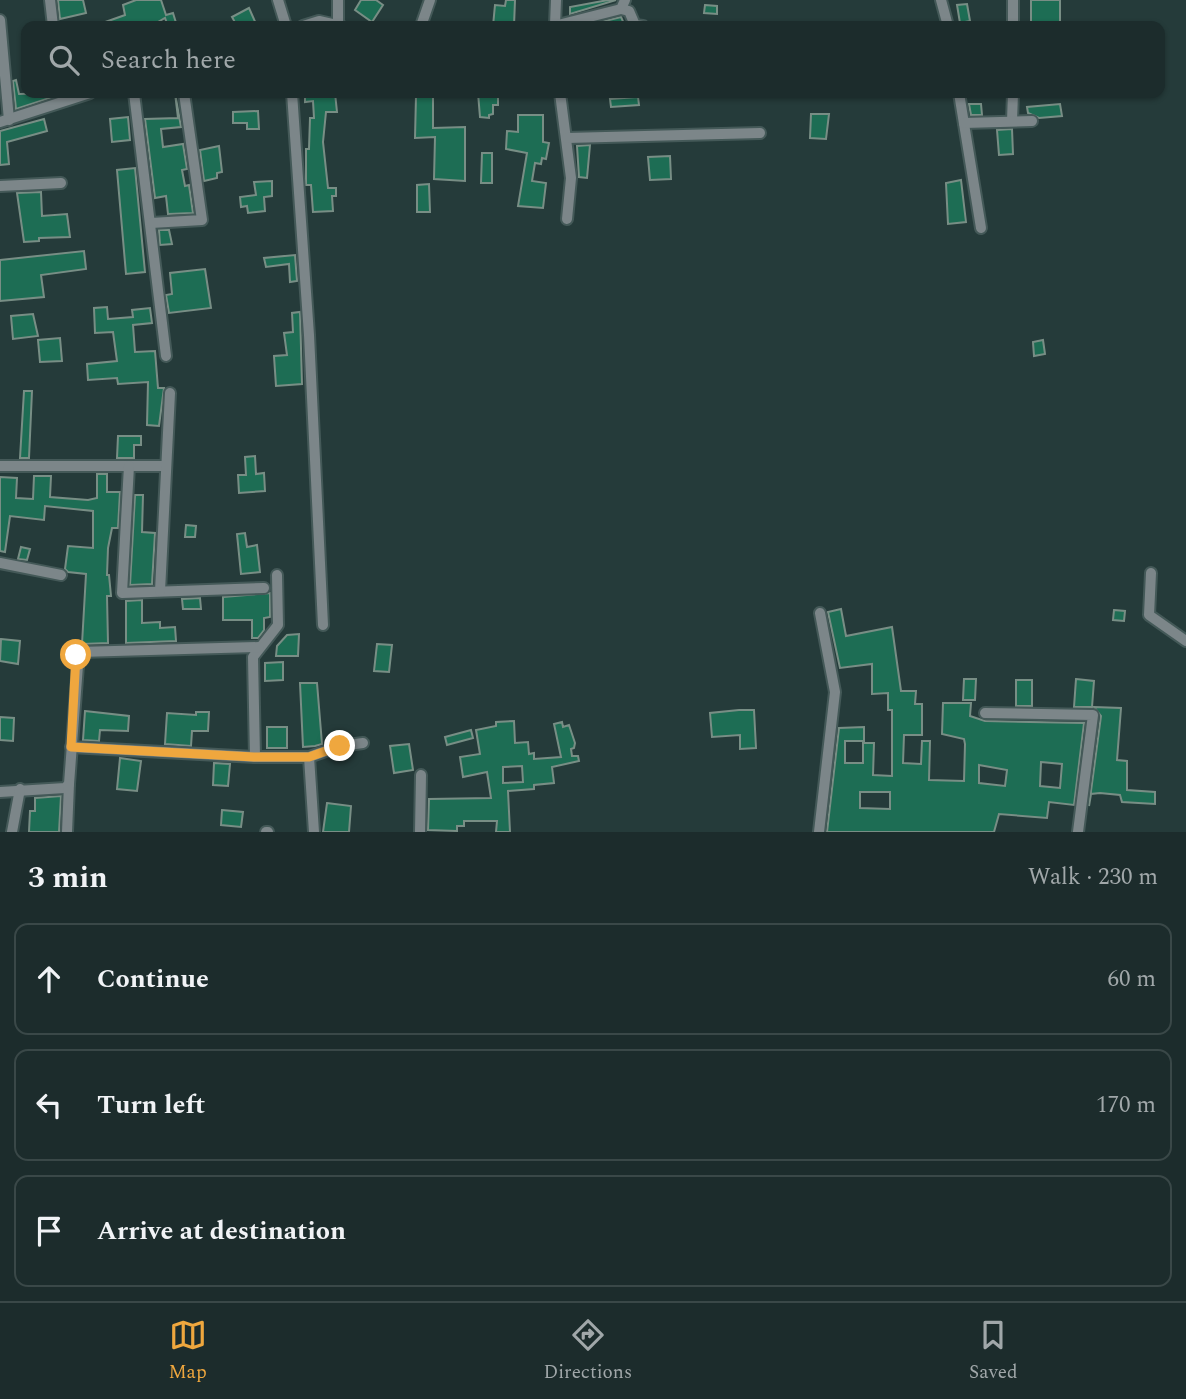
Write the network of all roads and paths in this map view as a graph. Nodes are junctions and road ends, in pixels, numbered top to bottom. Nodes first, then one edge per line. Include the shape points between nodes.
1 (50, 0) edge
2 (278, 0) edge
3 (338, 0) edge
4 (430, 0) edge
5 (556, 0) edge
6 (941, 0) edge
7 (1013, 0) edge
8 (623, 5) edge
9 (0, 20) edge
10 (52, 21) edge
11 (284, 21) edge
12 (339, 21) edge
13 (423, 21) edge
14 (554, 21) edge
15 (570, 21) edge
16 (634, 21) edge
17 (947, 21) edge
18 (1013, 21) edge
19 (63, 98) edge
20 (135, 98) edge
21 (185, 98) edge
22 (292, 98) edge
23 (560, 98) edge
24 (960, 98) edge
25 (1013, 98) edge
26 (5, 121) edge
27 (1012, 121) junction
28 (1032, 121) dead end
29 (964, 123) junction
30 (760, 134) dead end
31 (567, 138) junction
32 (61, 183) dead end
33 (0, 186) edge
34 (567, 219) dead end
35 (151, 223) junction
36 (981, 228) dead end
37 (166, 356) dead end
38 (170, 393) dead end
39 (0, 466) edge
40 (129, 466) junction
41 (166, 466) junction
42 (0, 563) edge
43 (1151, 573) dead end
44 (61, 575) dead end
45 (277, 575) dead end
46 (264, 588) dead end
47 (160, 591) junction
48 (820, 613) dead end
49 (323, 625) dead end
50 (1186, 642) edge
51 (260, 647) junction
52 (985, 713) dead end
53 (363, 743) dead end
54 (71, 747) junction
55 (254, 757) junction
56 (309, 757) junction
57 (421, 775) dead end
58 (69, 785) junction
59 (20, 789) junction
60 (0, 792) edge
61 (12, 832) edge
62 (67, 832) edge
63 (314, 832) edge
64 (420, 832) edge
65 (819, 832) edge
66 (1078, 832) edge

1 - 10 street
2 - 11 street
3 - 12 street
4 - 13 street
5 - 14 street
6 - 17 street
7 - 18 street
8 - 15 street
8 - 16 street
9 - 26 street
19 - 26 street
20 - 35 street
21 - 35 street via 202,220
22 - 49 street
23 - 31 street
24 - 29 street
25 - 27 street
27 - 28 street
27 - 29 street
29 - 36 street
30 - 31 street
31 - 34 street via 571,178
32 - 33 street
35 - 37 street
38 - 41 street
39 - 40 street
40 - 41 street
40 - 47 street via 122,593
41 - 47 street
42 - 44 street
43 - 50 street via 1150,615
45 - 51 street via 278,625
46 - 47 street
48 - 65 street via 835,692
51 - 54 street via 79,652
51 - 55 street via 253,657
52 - 66 street via 1093,715
53 - 56 street
54 - 55 street
54 - 58 street
55 - 56 street
56 - 63 street
57 - 64 street
58 - 59 street
58 - 62 street
59 - 60 street
59 - 61 street

